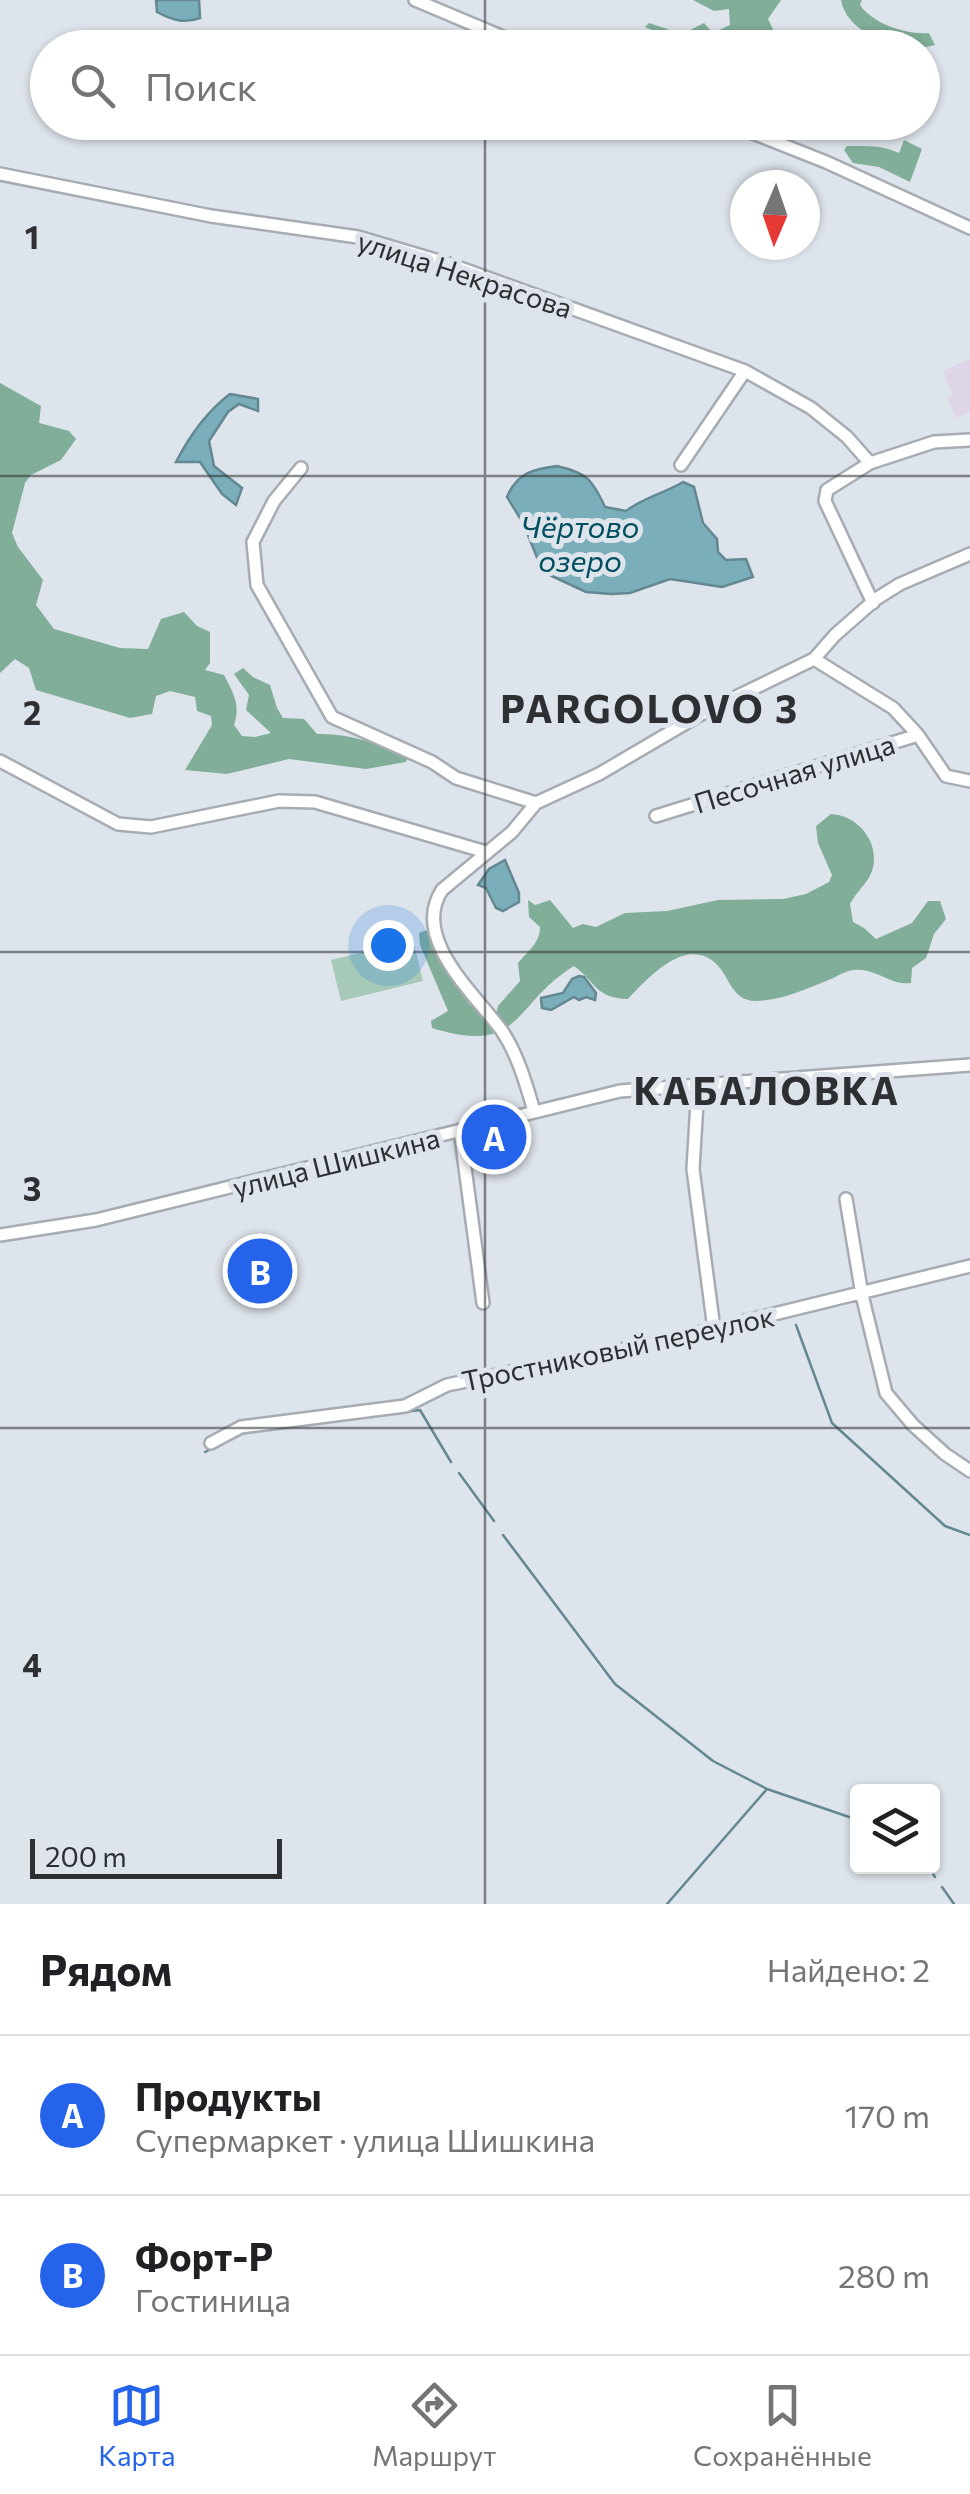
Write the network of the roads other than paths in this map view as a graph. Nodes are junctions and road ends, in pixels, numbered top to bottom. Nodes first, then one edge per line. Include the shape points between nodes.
1 (415, 0) edge
2 (486, 30) edge
3 (770, 140) edge
4 (0, 174) edge
5 (970, 228) edge
6 (745, 372) junction
7 (970, 440) edge
8 (870, 463) junction
9 (681, 465) dead end
10 (301, 468) dead end
11 (970, 554) edge
12 (873, 602) junction
13 (814, 659) junction
14 (918, 735) junction
15 (0, 761) edge
16 (970, 780) edge
17 (536, 803) junction
18 (656, 816) dead end
19 (486, 852) junction
20 (970, 1065) edge
21 (698, 1084) junction
22 (534, 1111) junction
23 (460, 1130) junction
24 (846, 1199) dead end
25 (0, 1235) edge
26 (970, 1266) edge
27 (862, 1295) junction
28 (483, 1303) dead end
29 (714, 1329) junction
30 (210, 1443) dead end
31 (970, 1470) edge

1 - 2 street
3 - 5 street
4 - 6 street, улица Некрасова via 388,244
6 - 8 street, улица Некрасова via 812,408
6 - 9 street
7 - 8 street via 934,442
8 - 12 street via 827,490 826,501
10 - 17 street via 253,542 257,585 332,718 456,778
11 - 12 street
12 - 13 street
13 - 14 street via 893,708
13 - 17 street
14 - 16 street, Песочная улица via 946,776
14 - 18 street, Песочная улица
15 - 19 street via 118,824 152,827 279,801 314,802
17 - 19 street
19 - 22 street via 442,890 434,919 454,974 504,1033
20 - 21 street, улица Шишкина
21 - 22 street, улица Шишкина via 620,1091
21 - 29 street via 694,1168
22 - 23 street, улица Шишкина
23 - 25 street, улица Шишкина via 96,1220
23 - 28 street
24 - 27 street
26 - 27 street, Тростниковый переулок
27 - 29 street, Тростниковый переулок
27 - 31 street via 886,1393 934,1444
29 - 30 street, Тростниковый переулок via 446,1385 405,1406 241,1427

